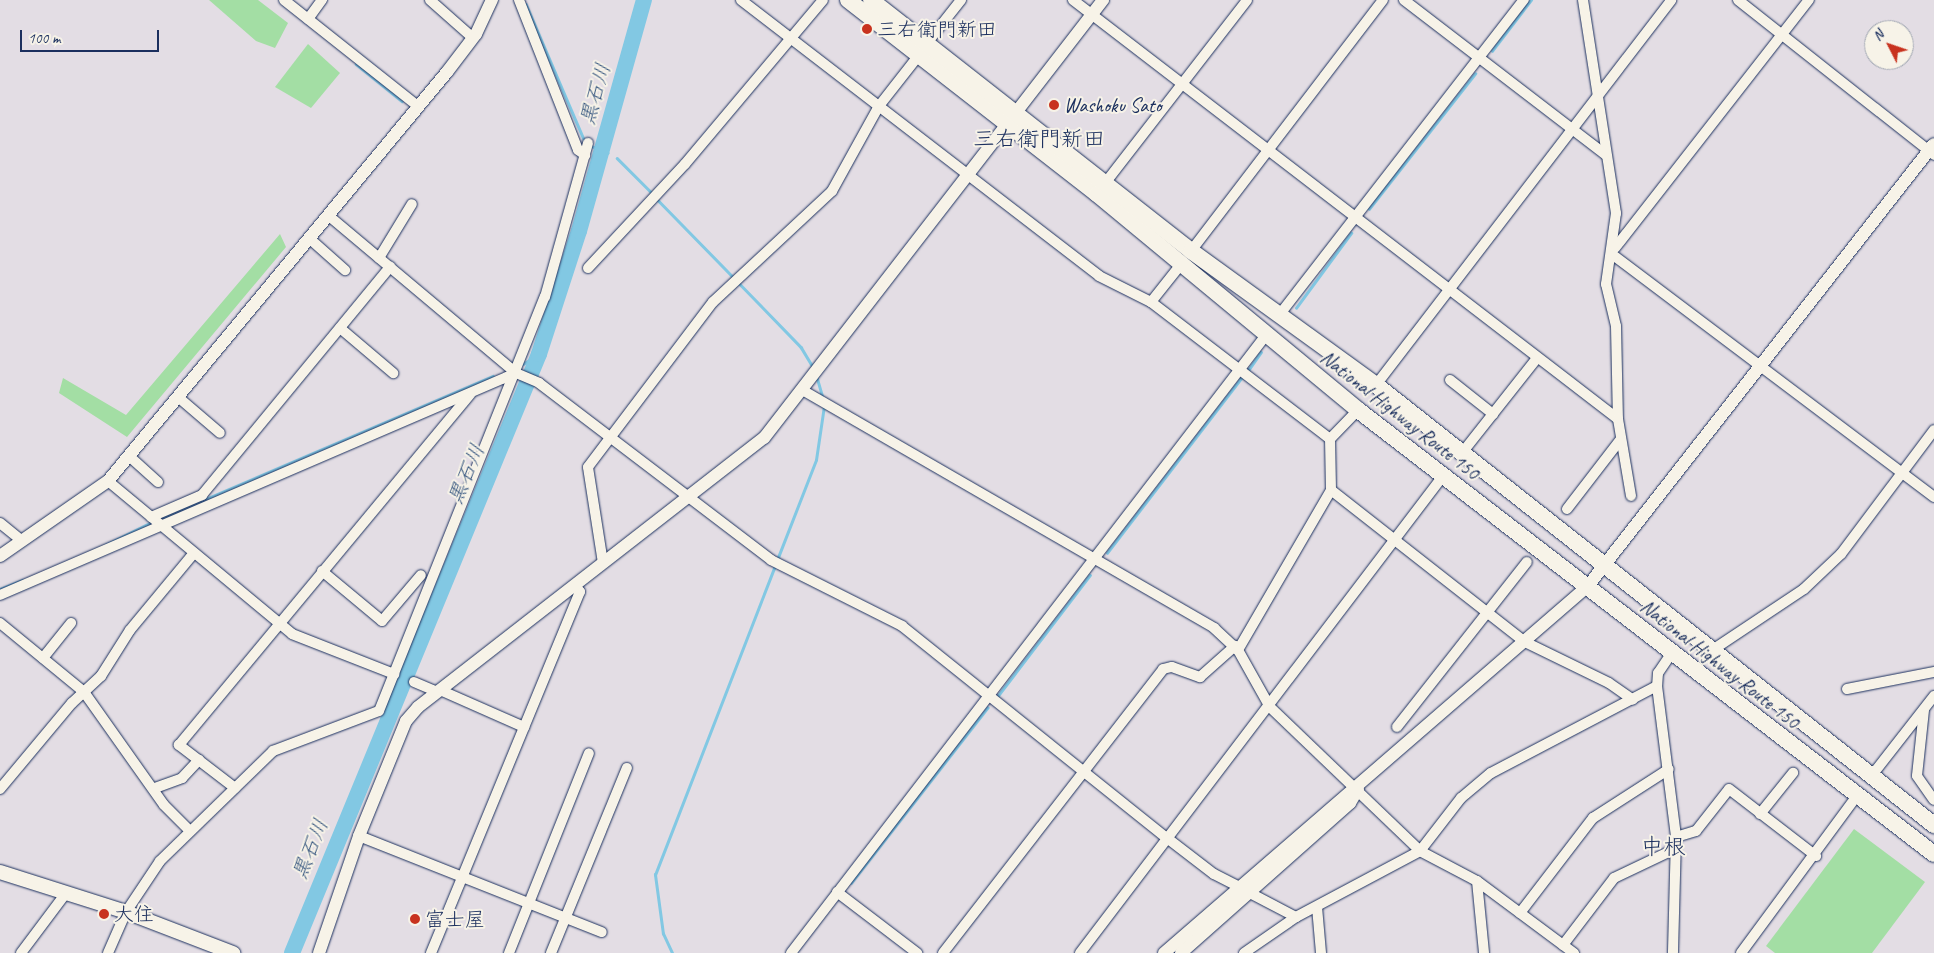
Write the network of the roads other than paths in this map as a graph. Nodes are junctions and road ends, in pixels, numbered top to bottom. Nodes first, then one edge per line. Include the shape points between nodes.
1 (284, 0) edge
2 (322, 0) edge
3 (430, 0) edge
4 (492, 0) edge
5 (519, 0) edge
6 (741, 0) edge
7 (823, 0) edge
8 (848, 0) edge
9 (871, 0) edge
10 (961, 0) edge
11 (1073, 0) edge
12 (1103, 0) edge
13 (1247, 0) edge
14 (1383, 0) edge
15 (1404, 0) edge
16 (1583, 0) edge
17 (1671, 0) edge
18 (1738, 0) edge
19 (1810, 0) edge
20 (1519, 2) edge
21 (1092, 14) junction
22 (308, 19) junction
23 (1782, 37) junction
24 (474, 38) junction
25 (791, 39) junction
26 (923, 49) junction
27 (1481, 57) junction
28 (1181, 84) junction
29 (1595, 97) junction
30 (879, 106) junction
31 (419, 107) junction
32 (1011, 118) junction
33 (1572, 129) junction
34 (1932, 150) edge
35 (1268, 151) junction
36 (1606, 155) junction
37 (967, 175) junction
38 (1106, 182) junction
39 (412, 204) dead end
40 (329, 216) junction
41 (1356, 218) junction
42 (310, 238) junction
43 (1614, 252) junction
44 (1186, 257) junction
45 (379, 258) junction
46 (390, 267) junction
47 (588, 268) dead end
48 (346, 270) dead end
49 (1448, 290) junction
50 (1151, 302) junction
51 (1280, 314) junction
52 (340, 328) junction
53 (1266, 335) junction
54 (1538, 358) junction
55 (1761, 367) junction
56 (1243, 372) junction
57 (516, 373) junction
58 (393, 374) dead end
59 (1450, 380) dead end
60 (1376, 385) junction
61 (804, 391) junction
62 (472, 392) junction
63 (178, 397) junction
64 (1358, 410) junction
65 (1493, 414) junction
66 (1618, 419) junction
67 (1934, 430) edge
68 (220, 434) dead end
69 (610, 439) junction
70 (1330, 439) junction
71 (1621, 440) junction
72 (1462, 453) junction
73 (129, 456) junction
74 (1903, 472) junction
75 (1443, 476) junction
76 (108, 481) junction
77 (158, 482) dead end
78 (1331, 490) junction
79 (1631, 496) dead end
80 (1934, 497) edge
81 (687, 498) junction
82 (1567, 509) dead end
83 (157, 522) junction
84 (0, 523) edge
85 (1394, 540) junction
86 (22, 541) junction
87 (194, 553) junction
88 (0, 556) edge
89 (1094, 561) junction
90 (1527, 562) dead end
91 (603, 563) junction
92 (1606, 565) junction
93 (322, 572) junction
94 (421, 575) dead end
95 (574, 585) junction
96 (1588, 586) junction
97 (0, 595) edge
98 (1487, 611) junction
99 (0, 622) edge
100 (71, 623) dead end
101 (279, 623) junction
102 (1526, 642) junction
103 (1237, 648) junction
104 (1714, 649) junction
105 (1671, 654) junction
106 (43, 658) junction
107 (1934, 672) edge
108 (394, 674) junction
109 (414, 682) dead end
110 (1657, 686) junction
111 (1846, 689) dead end
112 (438, 691) junction
113 (84, 692) junction
114 (1934, 696) edge
115 (989, 699) junction
116 (1633, 700) junction
117 (1270, 707) junction
118 (1924, 709) junction
119 (524, 726) junction
120 (1397, 727) dead end
121 (589, 753) dead end
122 (199, 760) junction
123 (627, 768) dead end
124 (1669, 768) junction
125 (1083, 773) junction
126 (1794, 773) dead end
127 (1873, 774) junction
128 (0, 788) edge
129 (155, 788) junction
130 (235, 788) junction
131 (1358, 789) junction
132 (1856, 797) junction
133 (1934, 800) edge
134 (1760, 814) junction
135 (1934, 825) edge
136 (189, 830) junction
137 (359, 836) junction
138 (1676, 837) junction
139 (1167, 838) junction
140 (1675, 849) junction
141 (1420, 851) junction
142 (1934, 854) edge
143 (1816, 856) junction
144 (0, 872) edge
145 (462, 877) junction
146 (1478, 881) junction
147 (1238, 886) junction
148 (837, 892) junction
149 (66, 893) junction
150 (1250, 893) junction
151 (529, 904) junction
152 (1317, 907) junction
153 (126, 912) junction
154 (1520, 913) junction
155 (1296, 917) junction
156 (566, 918) junction
157 (602, 932) dead end
158 (1563, 945) junction
159 (914, 952) edge
160 (22, 953) edge
161 (108, 953) edge
162 (233, 953) edge
163 (319, 953) edge
164 (431, 953) edge
165 (509, 953) edge
166 (551, 953) edge
167 (791, 953) edge
168 (944, 953) edge
169 (1080, 953) edge
170 (1164, 953) edge
171 (1181, 953) edge
172 (1244, 953) edge
173 (1321, 953) edge
174 (1484, 953) edge
175 (1574, 953) edge
176 (1673, 953) edge
177 (1741, 953) edge

1 - 22 street
2 - 22 street
3 - 24 street
4 - 24 street
5 - 57 street via 578,150 586,149 545,297
6 - 25 street
7 - 25 street
8 - 26 highway, National Highway Route 150
9 - 26 highway, National Highway Route 150
10 - 26 street
11 - 21 street
12 - 21 street
13 - 28 street
14 - 35 street
15 - 27 street
16 - 29 street
17 - 29 street
18 - 23 street
19 - 23 street
20 - 27 street
21 - 28 street
21 - 32 street
22 - 31 street
23 - 34 street
23 - 43 street
24 - 31 street
25 - 30 street
25 - 47 street
26 - 30 street
26 - 32 highway, National Highway Route 150
27 - 33 street
27 - 41 street
28 - 35 street
28 - 38 street
29 - 33 street
29 - 36 street
30 - 37 street
30 - 69 street via 832,191 735,280
31 - 40 street
32 - 37 street
32 - 38 highway, National Highway Route 150
32 - 44 highway, National Highway Route 150
33 - 36 street
33 - 49 street
34 - 55 street
35 - 41 street
35 - 44 street
36 - 43 street via 1616,213
37 - 50 street via 1099,276
37 - 61 street
38 - 44 highway, National Highway Route 150
39 - 45 street
40 - 42 street
40 - 45 street
41 - 49 street
41 - 51 street
42 - 48 street
42 - 63 street
43 - 55 street
43 - 66 street via 1606,284 1618,347
44 - 50 street
44 - 51 highway, National Highway Route 150
44 - 53 highway, National Highway Route 150
45 - 46 street
46 - 52 street
46 - 57 street
49 - 54 street
49 - 60 street
50 - 56 street
51 - 60 highway, National Highway Route 150
52 - 58 street
52 - 83 street via 202,495
53 - 56 street
53 - 64 highway, National Highway Route 150
54 - 65 street
54 - 66 street
55 - 74 street
55 - 92 street
56 - 70 street
56 - 89 street
57 - 62 street
57 - 69 street via 539,383
57 - 108 street
59 - 65 street
60 - 72 highway, National Highway Route 150
61 - 81 street via 764,438
61 - 89 street
62 - 83 street
62 - 93 street
63 - 68 street
63 - 73 street
64 - 70 street
64 - 75 highway, National Highway Route 150
65 - 72 street
66 - 71 street
67 - 74 street
69 - 81 street
69 - 91 street via 588,467
70 - 78 street
71 - 79 street
71 - 82 street
72 - 92 highway, National Highway Route 150
73 - 76 street
73 - 77 street
74 - 80 street
74 - 104 street via 1859,534 1804,589
75 - 85 street
75 - 96 highway, National Highway Route 150
76 - 83 street
76 - 86 street
78 - 85 street
78 - 103 street
81 - 91 street
81 - 115 street via 775,562 902,626
83 - 87 street
83 - 97 street
84 - 86 street
85 - 98 street
85 - 117 street
86 - 88 street
87 - 101 street
87 - 113 street via 130,630 100,676
89 - 103 street via 1214,628
89 - 115 street
90 - 98 street
91 - 95 street
92 - 96 street
92 - 104 highway, National Highway Route 150
93 - 94 street via 382,621
93 - 101 street
95 - 112 street
95 - 119 street via 580,592
96 - 102 street
96 - 105 highway, National Highway Route 150
98 - 102 street
98 - 120 street
99 - 106 street
100 - 106 street
101 - 108 street via 292,634
101 - 122 street via 179,745
102 - 116 street via 1610,683
102 - 131 street
103 - 117 street
103 - 125 street via 1200,677 1172,667 1163,669
104 - 127 highway, National Highway Route 150
105 - 110 street via 1658,673
105 - 132 highway, National Highway Route 150
106 - 113 street
107 - 111 street
108 - 130 street via 379,711 273,751
109 - 112 street
110 - 116 street
110 - 124 street
112 - 119 street
112 - 137 street via 406,721
113 - 128 street
113 - 129 street
114 - 118 street
115 - 125 street
115 - 148 street
116 - 141 street via 1491,773 1461,798
117 - 131 street
117 - 139 street
118 - 127 street
118 - 133 street via 1917,776
119 - 145 street
121 - 151 street
122 - 129 street via 182,778
122 - 130 street
123 - 156 street
124 - 138 street
124 - 154 street via 1593,818
125 - 139 street
125 - 168 street
126 - 134 street
127 - 135 highway, National Highway Route 150
129 - 136 street
130 - 136 street
131 - 141 street
131 - 147 street via 1343,796
131 - 150 street via 1350,804
132 - 142 highway, National Highway Route 150
132 - 143 street
134 - 138 street via 1729,789 1696,831
134 - 143 street
136 - 153 street via 160,860
137 - 145 street
137 - 163 street
138 - 140 street
139 - 147 street via 1214,874
139 - 169 street
140 - 158 street via 1614,878
140 - 176 street
141 - 146 street
141 - 152 street
143 - 177 street
144 - 149 main road
145 - 151 street
145 - 164 street
146 - 154 street
146 - 174 street
147 - 170 street
148 - 159 street
148 - 167 street
149 - 153 main road
149 - 160 street
150 - 155 street
150 - 171 street
151 - 156 street
151 - 165 street
152 - 155 street
152 - 173 street
153 - 161 street
153 - 162 main road
154 - 158 street
155 - 172 street
156 - 157 street
156 - 166 street
158 - 175 street

